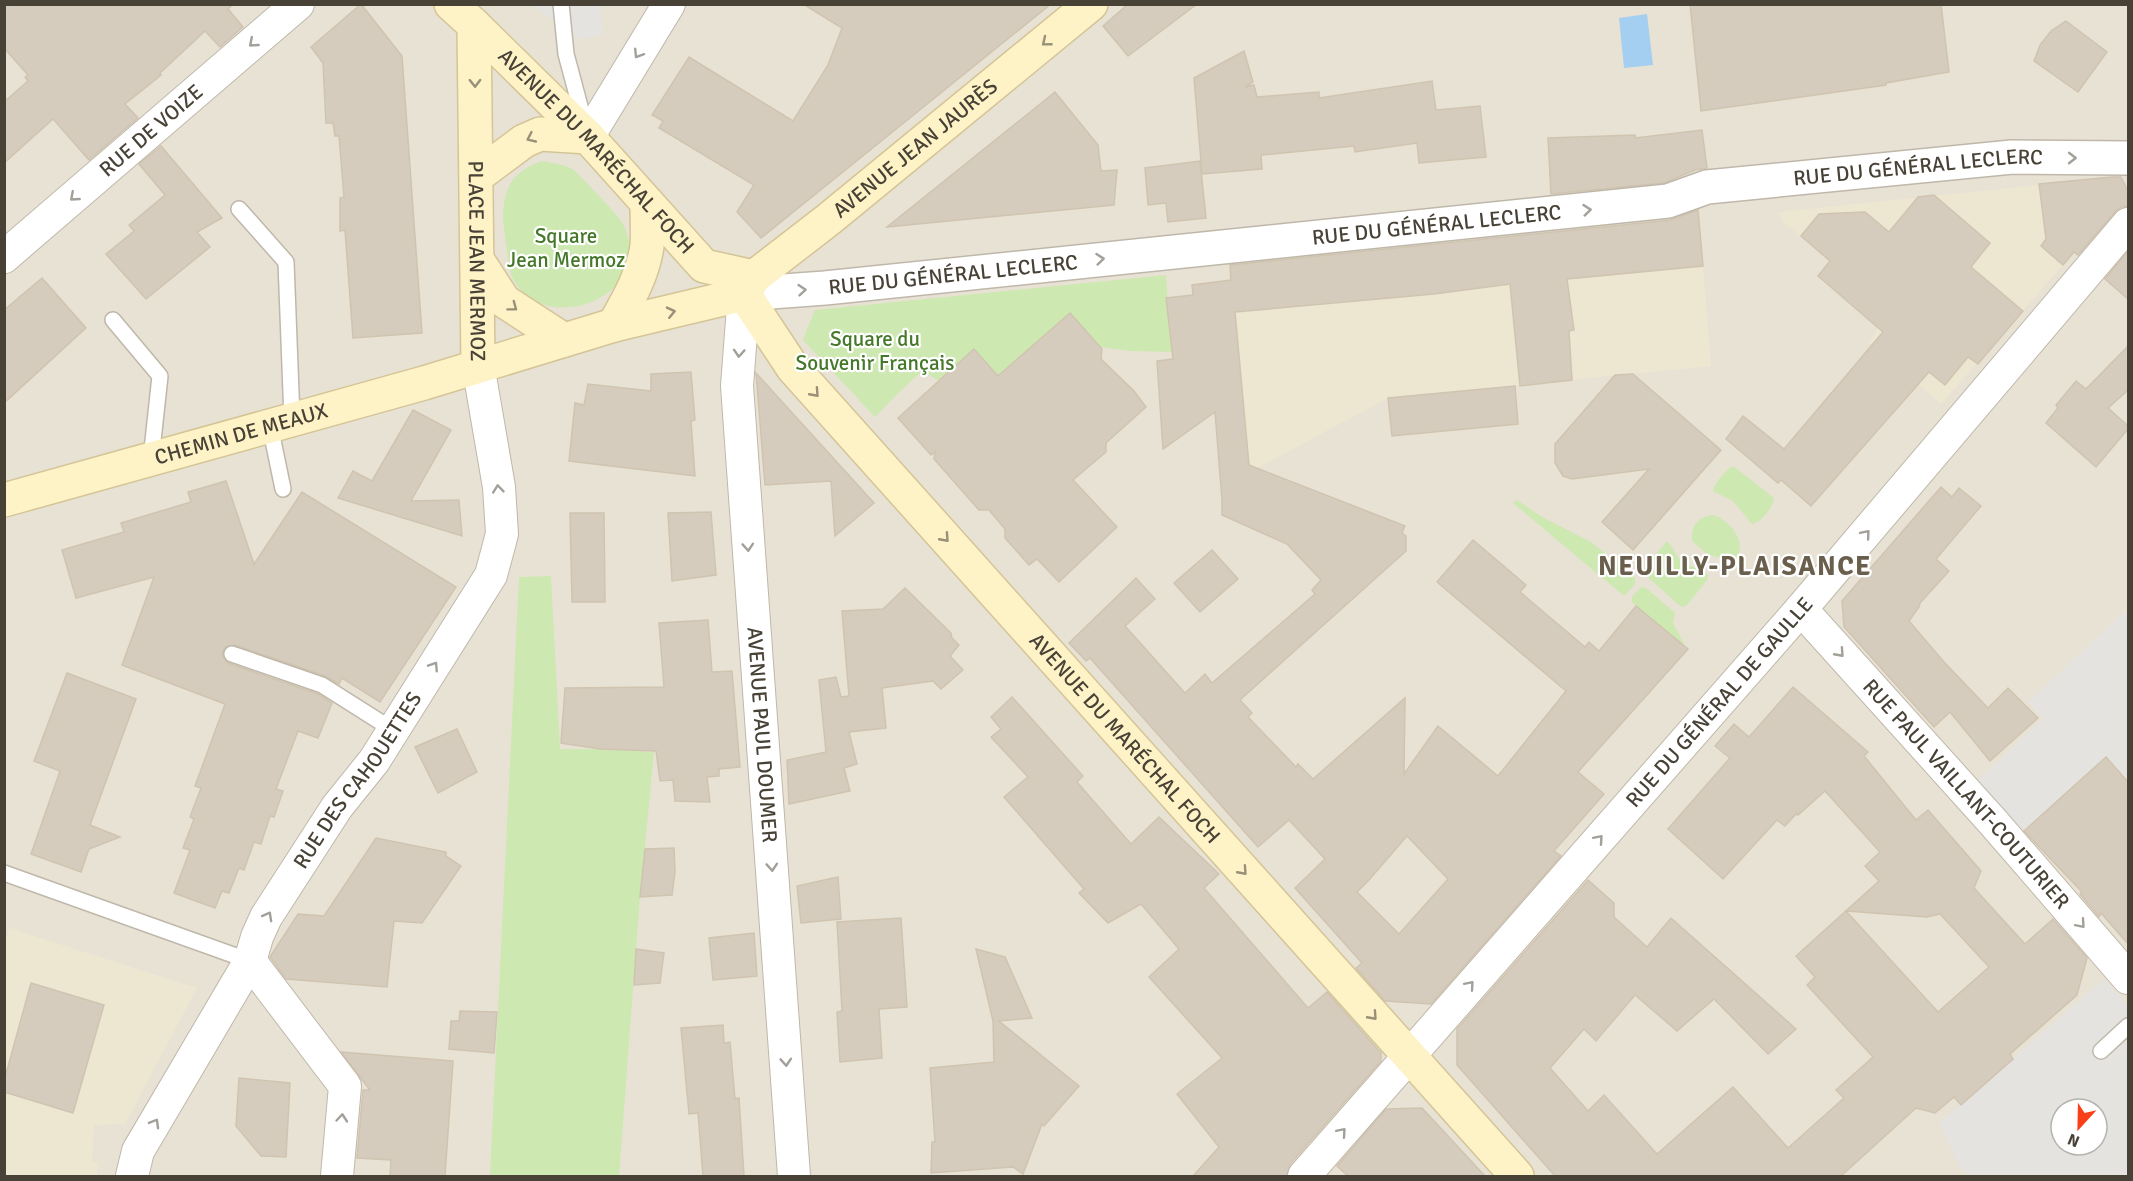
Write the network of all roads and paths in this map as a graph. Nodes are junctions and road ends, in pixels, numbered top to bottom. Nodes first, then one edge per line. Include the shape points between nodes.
1 (298, 4) edge
2 (561, 4) edge
3 (669, 4) edge
4 (1091, 4) edge
5 (462, 15) edge
6 (588, 137) junction
7 (2128, 158) edge
8 (477, 176) junction
9 (647, 203) junction
10 (239, 209) dead end
11 (2128, 224) edge
12 (4, 256) edge
13 (478, 261) junction
14 (749, 286) junction
15 (113, 320) dead end
16 (614, 325) junction
17 (564, 340) junction
18 (478, 365) junction
19 (281, 423) junction
20 (151, 459) junction
21 (283, 489) dead end
22 (4, 500) edge
23 (1801, 609) junction
24 (231, 654) dead end
25 (393, 730) junction
26 (4, 873) edge
27 (250, 961) junction
28 (2128, 978) edge
29 (2128, 1026) edge
30 (2101, 1051) dead end
31 (1408, 1056) junction
32 (132, 1176) edge
33 (337, 1176) edge
34 (794, 1176) edge
35 (1304, 1176) edge
36 (1516, 1176) edge

1 -> 12 street, RUE DE VOIZE
2 - 6 lane via 566,54
3 -> 6 street
4 -> 14 main road, AVENUE JEAN JAURÈS
5 - 6 main road, AVENUE DU MARÉCHAL FOCH
5 -> 8 main road, PLACE JEAN MERMOZ
6 -> 8 main road via 540,134 524,141
6 - 9 main road, AVENUE DU MARÉCHAL FOCH
14 -> 7 street, RUE DU GÉNÉRAL LECLERC via 825,288 1668,201 1707,187 2012,157
8 - 13 main road, PLACE JEAN MERMOZ
9 - 14 main road, AVENUE DU MARÉCHAL FOCH via 704,266
9 - 16 main road via 643,265
10 - 19 lane via 286,262
23 -> 11 street, RUE DU GÉNÉRAL DE GAULLE
13 -> 17 main road via 504,301
13 - 18 main road, PLACE JEAN MERMOZ
16 -> 14 main road, PLACE JEAN MERMOZ
14 -> 31 main road, AVENUE DU MARÉCHAL FOCH via 793,368
14 -> 34 street, AVENUE PAUL DOUMER via 737,386
15 - 20 lane via 160,376
16 - 17 main road, PLACE JEAN MERMOZ
17 - 18 main road, PLACE JEAN MERMOZ
18 - 19 main road, CHEMIN DE MEAUX
25 -> 18 street, RUE DES CAHOUETTES via 491,575 502,534 499,487
19 - 20 main road, CHEMIN DE MEAUX
19 - 21 lane
20 - 22 main road, CHEMIN DE MEAUX
23 -> 28 street, RUE PAUL VAILLANT-COUTURIER
31 -> 23 street, RUE DU GÉNÉRAL DE GAULLE
24 - 25 lane via 322,685
27 -> 25 street, RUE DES CAHOUETTES via 266,917 337,807 374,762
26 - 27 lane
32 -> 27 street, RUE DES CAHOUETTES via 138,1151
33 -> 27 street via 345,1086
29 - 30 lane
35 -> 31 street, RUE DU GÉNÉRAL DE GAULLE
31 - 36 main road, AVENUE DU MARÉCHAL FOCH

